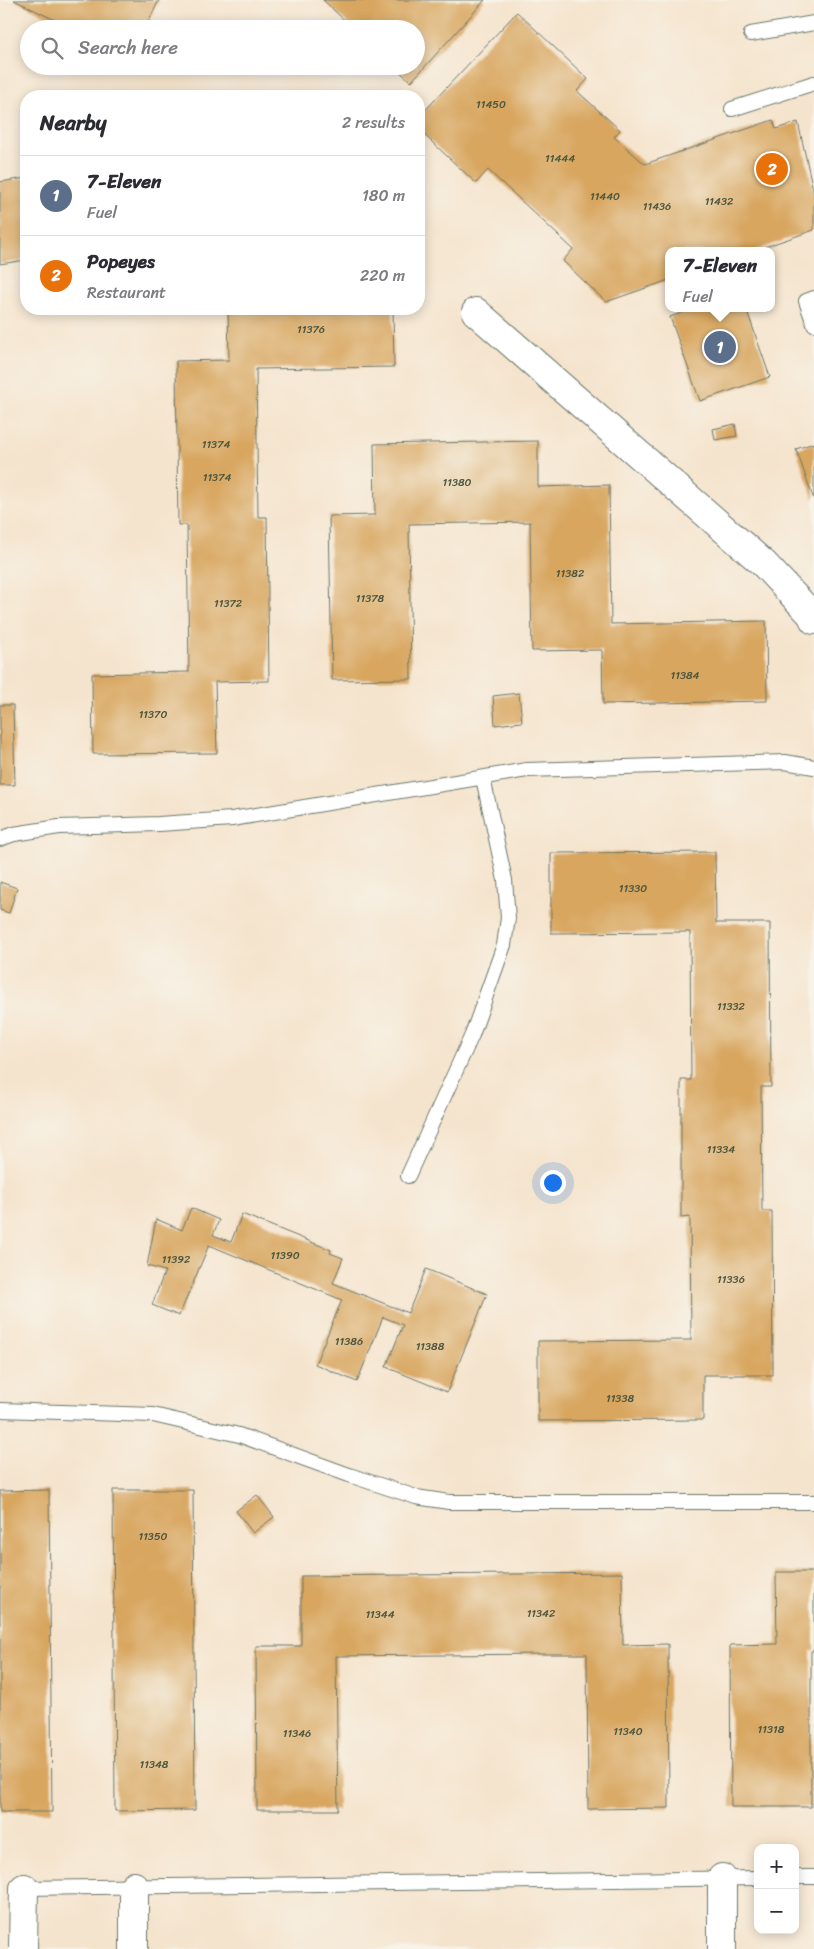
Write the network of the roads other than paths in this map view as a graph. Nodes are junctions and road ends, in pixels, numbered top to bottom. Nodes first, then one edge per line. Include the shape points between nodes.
1 (814, 24) edge
2 (751, 34) dead end
3 (814, 83) edge
4 (732, 108) dead end
5 (814, 298) edge
6 (476, 312) dead end
7 (814, 324) edge
8 (814, 620) edge
9 (814, 767) edge
10 (483, 778) junction
11 (0, 839) edge
12 (408, 1176) dead end
13 (0, 1410) edge
14 (814, 1502) edge
15 (799, 1877) edge
16 (814, 1877) edge
17 (722, 1878) junction
18 (754, 1878) edge
19 (134, 1886) junction
20 (24, 1888) joint
21 (23, 1949) edge
22 (134, 1949) edge
23 (722, 1949) edge

1 - 2 lane
3 - 4 lane
5 - 7 lane via 806,301
6 - 8 street via 764,564
9 - 10 lane via 785,762 537,770
10 - 11 lane via 232,819 59,827
10 - 12 lane via 505,880 508,918 504,945 472,1035
13 - 14 lane via 153,1415 239,1434 416,1497 449,1502
15 - 16 lane
17 - 18 lane
17 - 19 lane
17 - 23 street
19 - 20 lane
19 - 22 street
20 - 21 street

